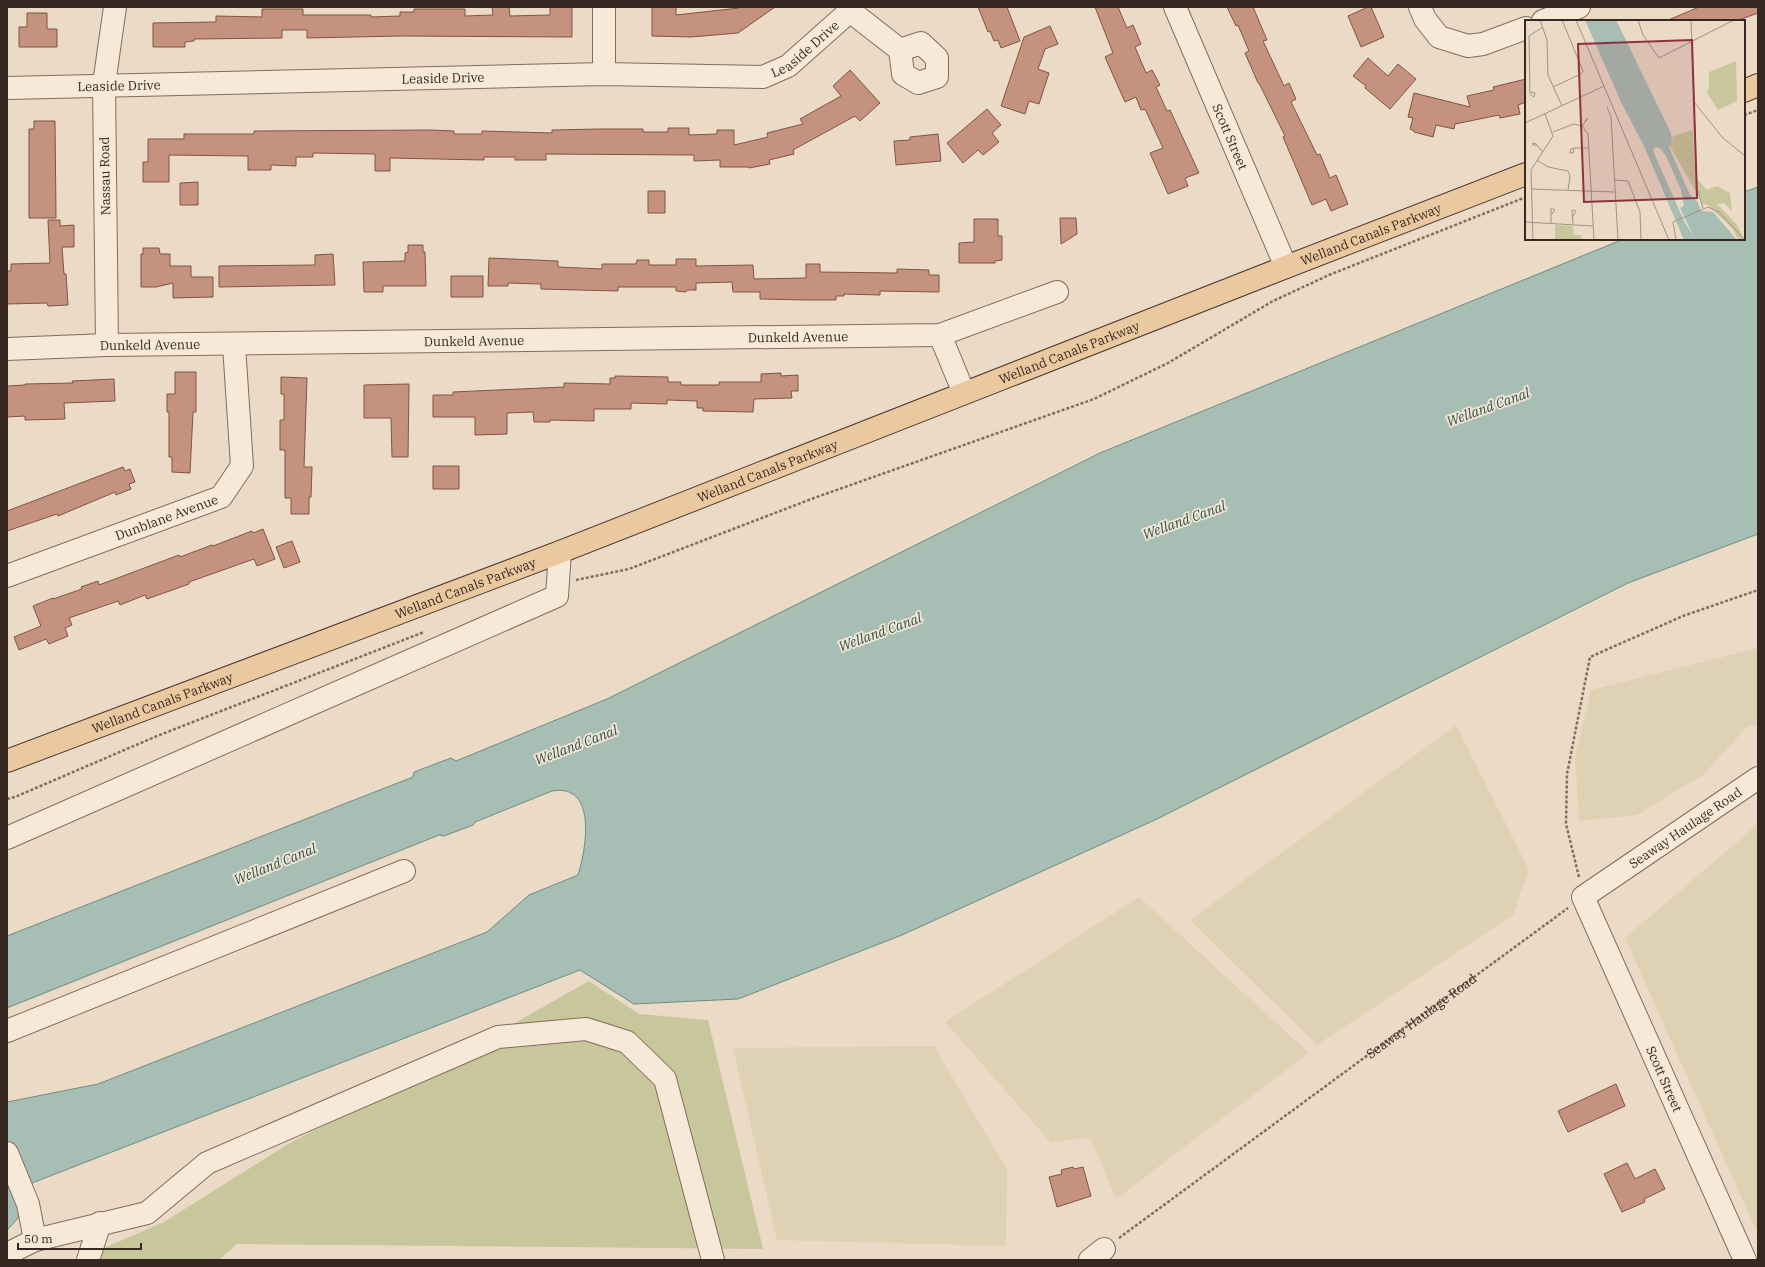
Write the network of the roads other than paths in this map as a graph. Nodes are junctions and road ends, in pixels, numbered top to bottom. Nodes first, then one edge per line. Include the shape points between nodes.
1 (114, 7) edge
2 (604, 7) edge
3 (1175, 7) edge
4 (1420, 7) edge
5 (1579, 7) edge
6 (851, 9) edge
7 (1546, 20) edge
8 (1525, 28) edge
9 (900, 50) dead end
10 (604, 74) junction
11 (104, 84) junction
12 (1758, 86) edge
13 (7, 88) edge
14 (1745, 91) edge
15 (1525, 174) edge
16 (1286, 266) junction
17 (1057, 292) dead end
18 (940, 336) junction
19 (107, 345) junction
20 (234, 345) junction
21 (7, 348) edge
22 (964, 393) junction
23 (560, 552) junction
24 (7, 576) edge
25 (7, 761) edge
26 (1758, 778) edge
27 (7, 838) edge
28 (404, 870) dead end
29 (1583, 897) joint
30 (7, 1031) edge
31 (7, 1153) edge
32 (100, 1224) junction
33 (35, 1240) junction
34 (7, 1254) edge
35 (88, 1260) edge
36 (713, 1260) edge
37 (1745, 1260) edge

1 - 11 street, Nassau Road
2 - 10 street
3 - 16 street, Scott Street
4 - 8 street via 1425,19 1439,37 1468,46 1483,44
5 - 7 street
6 - 9 street
6 - 10 street, Leaside Drive via 788,66 763,77
10 - 11 street, Leaside Drive
11 - 13 street, Leaside Drive
11 - 19 street, Nassau Road
12 - 14 main road
15 - 16 main road, Welland Canals Parkway
16 - 22 main road, Welland Canals Parkway
17 - 18 street, Dunkeld Avenue
18 - 20 street, Dunkeld Avenue
18 - 22 street
19 - 20 street, Dunkeld Avenue
19 - 21 street, Dunkeld Avenue
20 - 24 street, Dunblane Avenue via 242,466 221,496
22 - 23 main road, Welland Canals Parkway
23 - 25 main road, Welland Canals Parkway
23 - 27 street via 557,596
26 - 29 street, Seaway Haulage Road
28 - 30 street
29 - 37 street, Scott Street
31 - 33 street via 28,1204
32 - 33 street
32 - 35 street
32 - 36 street via 147,1212 207,1163 498,1037 586,1029 627,1042 665,1079
33 - 34 street

